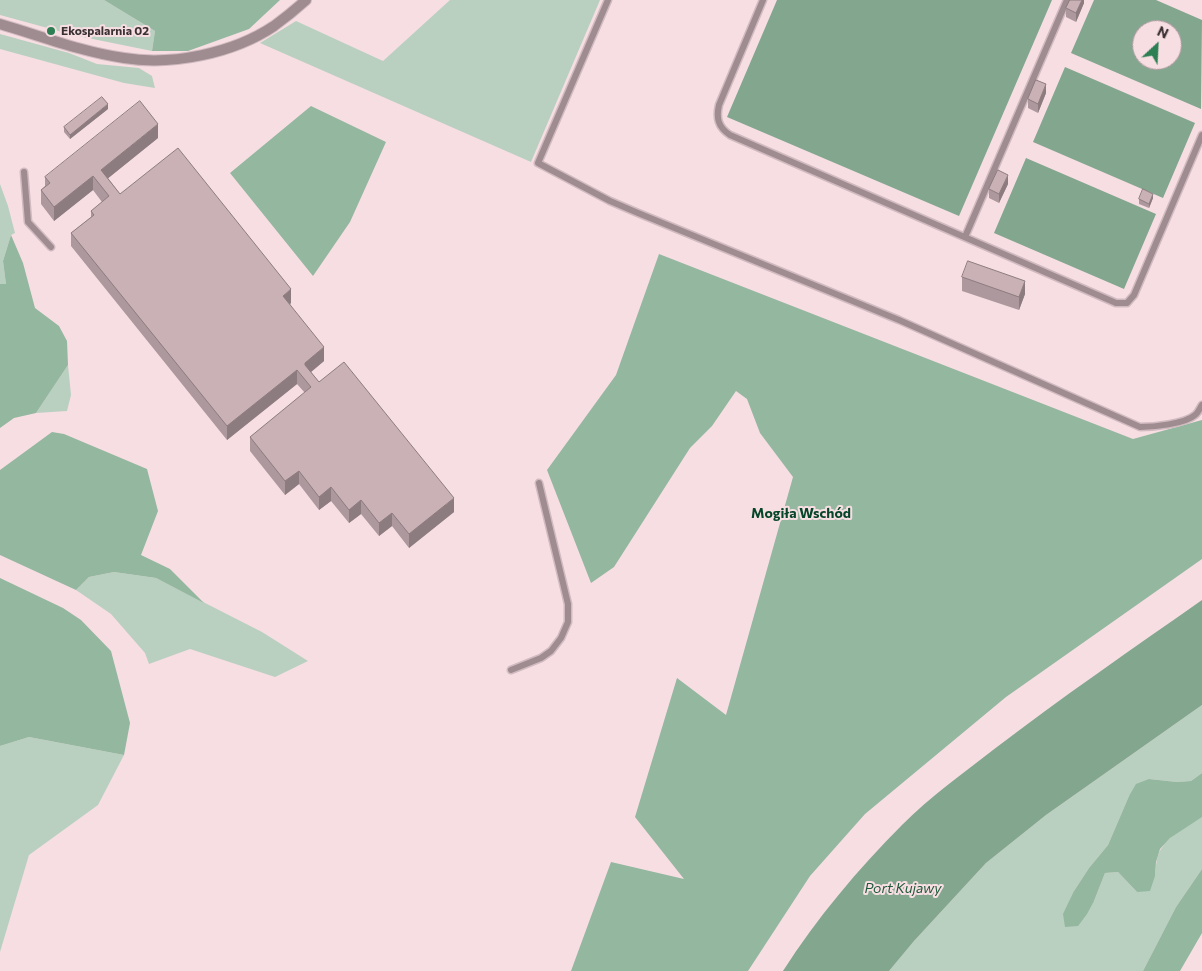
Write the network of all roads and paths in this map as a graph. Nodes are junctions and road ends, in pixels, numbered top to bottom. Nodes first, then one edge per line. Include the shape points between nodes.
1 (306, 0) edge
2 (608, 0) edge
3 (763, 0) edge
4 (1066, 0) edge
5 (0, 24) edge
6 (1202, 135) edge
7 (24, 172) dead end
8 (965, 237) junction
9 (51, 247) dead end
10 (1202, 405) edge
11 (539, 483) dead end
12 (511, 670) dead end

1 - 5 street via 272,27 249,39 189,58 164,60 126,59
2 - 10 lane via 538,162 631,210 899,320 1140,427 1181,421 1195,416
3 - 8 lane via 718,104 718,120 724,131
4 - 8 lane
6 - 8 lane via 1134,295 1127,304 1116,303
7 - 9 lane via 28,222
11 - 12 lane via 568,604 568,622 551,650 541,658

